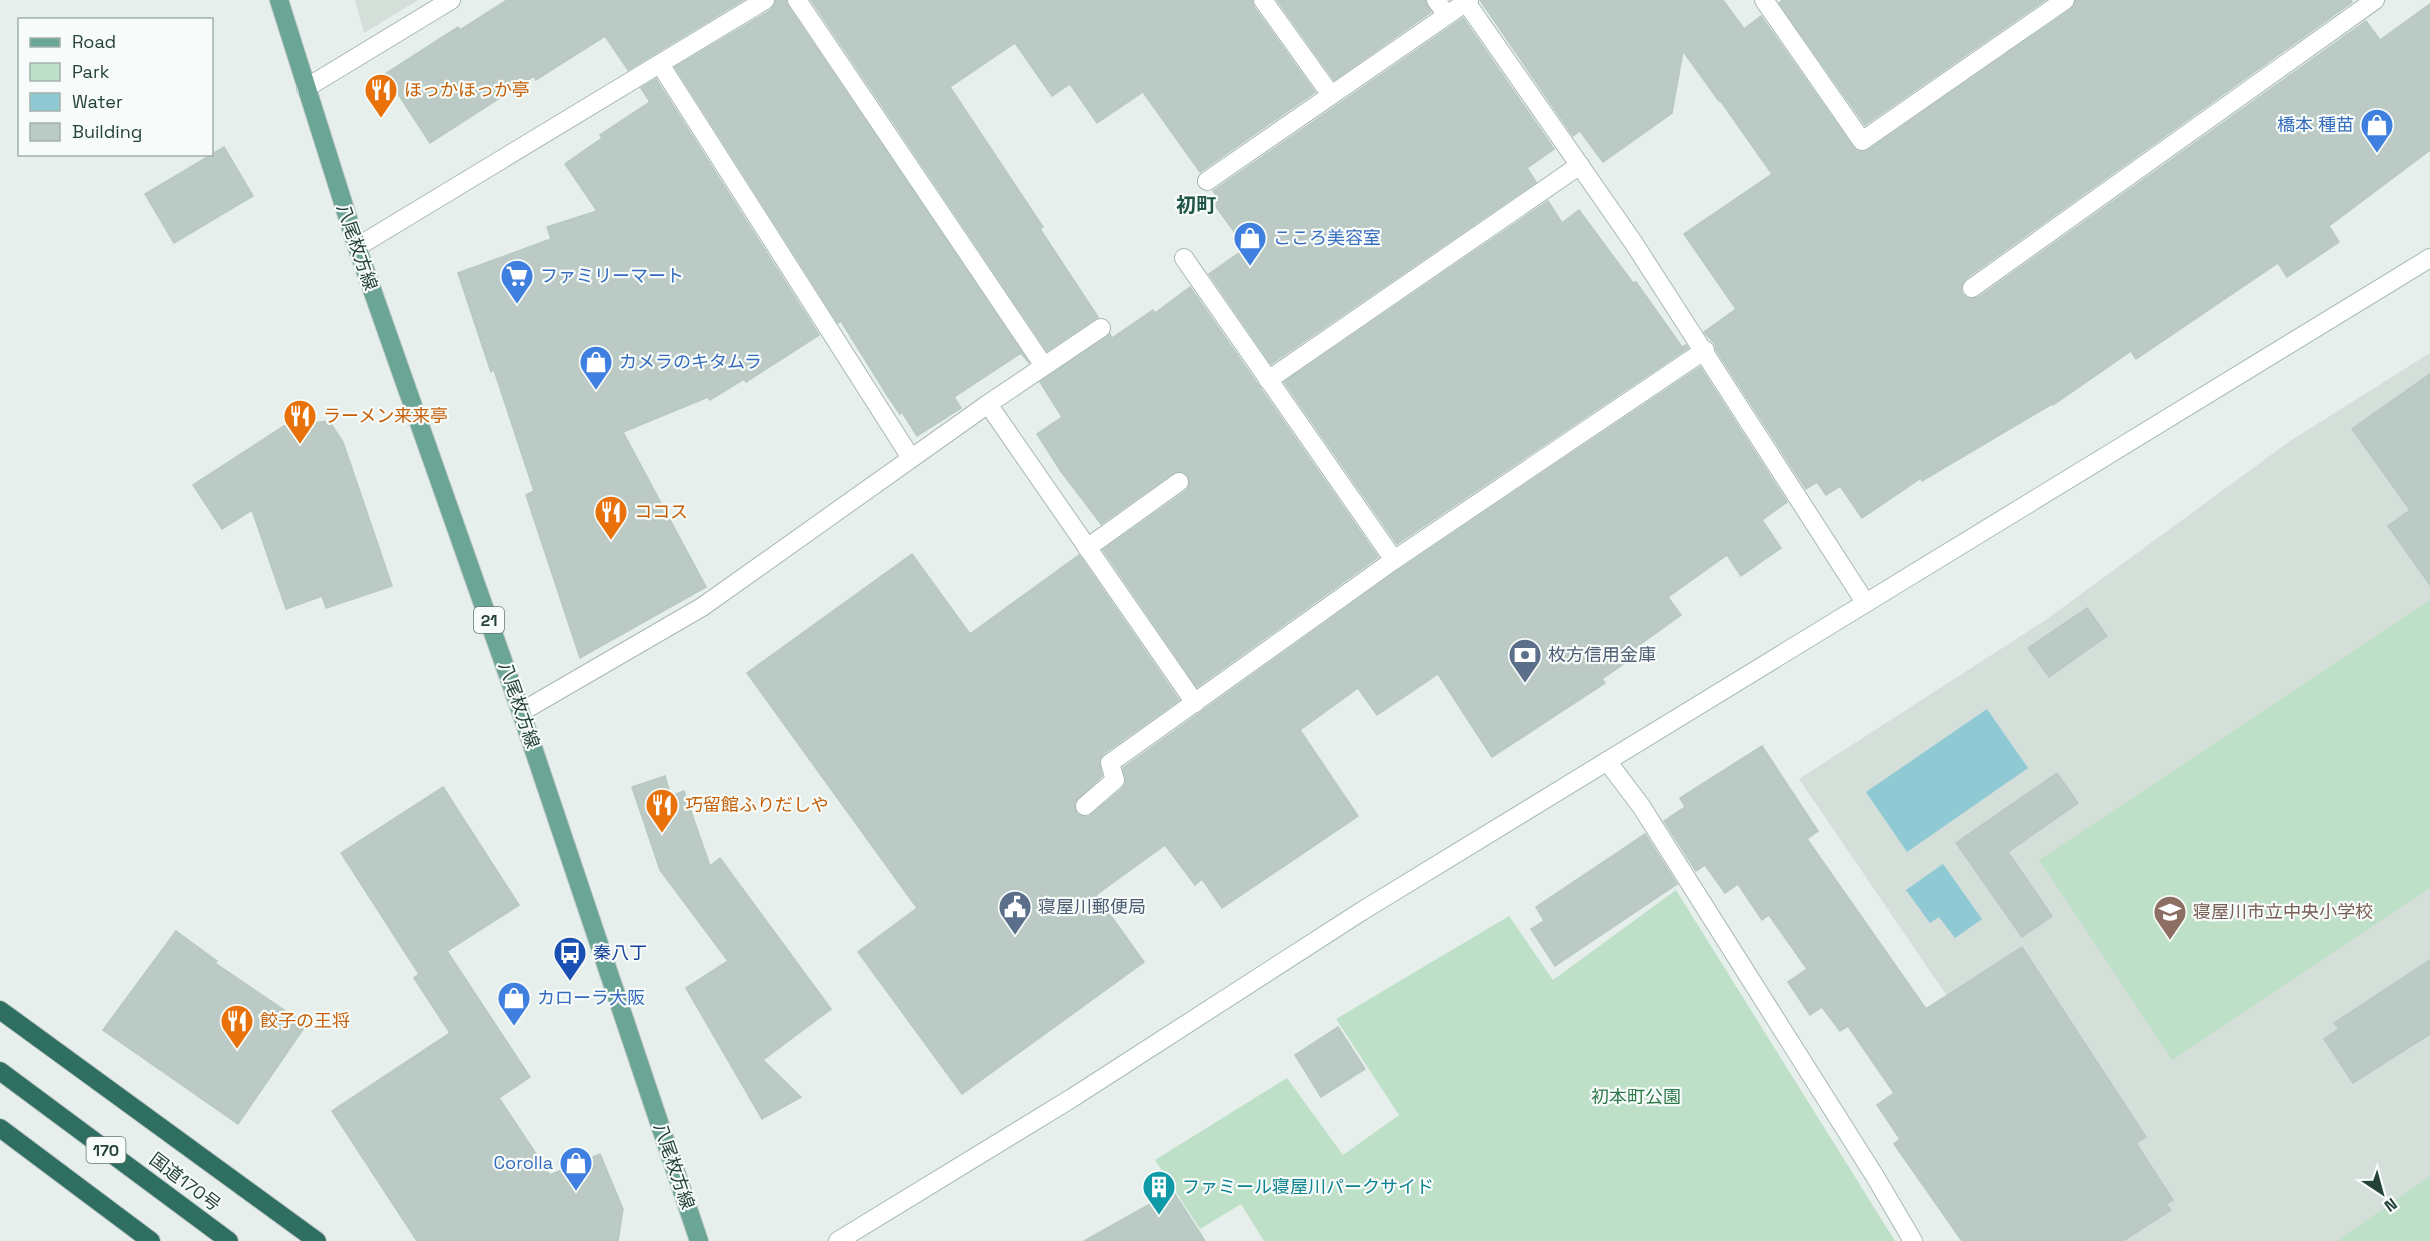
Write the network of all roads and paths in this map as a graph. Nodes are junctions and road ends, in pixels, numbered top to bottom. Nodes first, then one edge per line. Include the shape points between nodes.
1 (279, 0) edge
2 (451, 0) edge
3 (765, 0) edge
4 (797, 0) edge
5 (1263, 0) edge
6 (1764, 0) edge
7 (2065, 0) edge
8 (2375, 0) edge
9 (1467, 1) edge
10 (1441, 8) edge
11 (660, 64) junction
12 (306, 88) junction
13 (1331, 95) junction
14 (1580, 165) junction
15 (1207, 181) dead end
16 (357, 247) junction
17 (1184, 258) dead end
18 (2430, 258) edge
19 (1972, 288) dead end
20 (1101, 328) dead end
21 (1705, 350) junction
22 (1044, 366) junction
23 (1268, 380) junction
24 (988, 404) junction
25 (911, 458) junction
26 (1179, 482) dead end
27 (1087, 548) junction
28 (1394, 560) junction
29 (1865, 602) junction
30 (1195, 703) junction
31 (521, 712) junction
32 (1607, 761) junction
33 (1085, 806) dead end
34 (0, 1010) edge
35 (0, 1071) edge
36 (0, 1128) edge
37 (859, 1235) edge
38 (151, 1241) edge
39 (229, 1241) edge
40 (317, 1241) edge
41 (699, 1241) edge
42 (838, 1241) edge
43 (1913, 1241) edge

1 - 12 main road, 八尾枚方線 / 21
2 - 12 street
3 - 11 street
4 - 22 street
5 - 13 street
6 - 7 street via 1862,141
8 - 19 street
9 - 10 street
9 - 14 street
10 - 13 street
11 - 16 street
11 - 25 street
12 - 16 main road, 八尾枚方線 / 21
13 - 15 street
14 - 21 street
14 - 23 street
16 - 31 main road, 八尾枚方線 / 21
17 - 23 street
18 - 29 street
20 - 22 street
21 - 28 street
21 - 29 street
22 - 24 street
23 - 28 street
24 - 25 street
24 - 27 street
25 - 31 street via 702,607
26 - 27 street
27 - 30 street
28 - 30 street
29 - 32 street
30 - 33 street via 1110,763 1115,780
31 - 41 main road, 八尾枚方線 / 21
32 - 37 street via 1362,911
32 - 43 street via 1641,806
34 - 40 highway
35 - 39 highway, 国道170号 / 170
36 - 38 highway, 170
37 - 42 street

